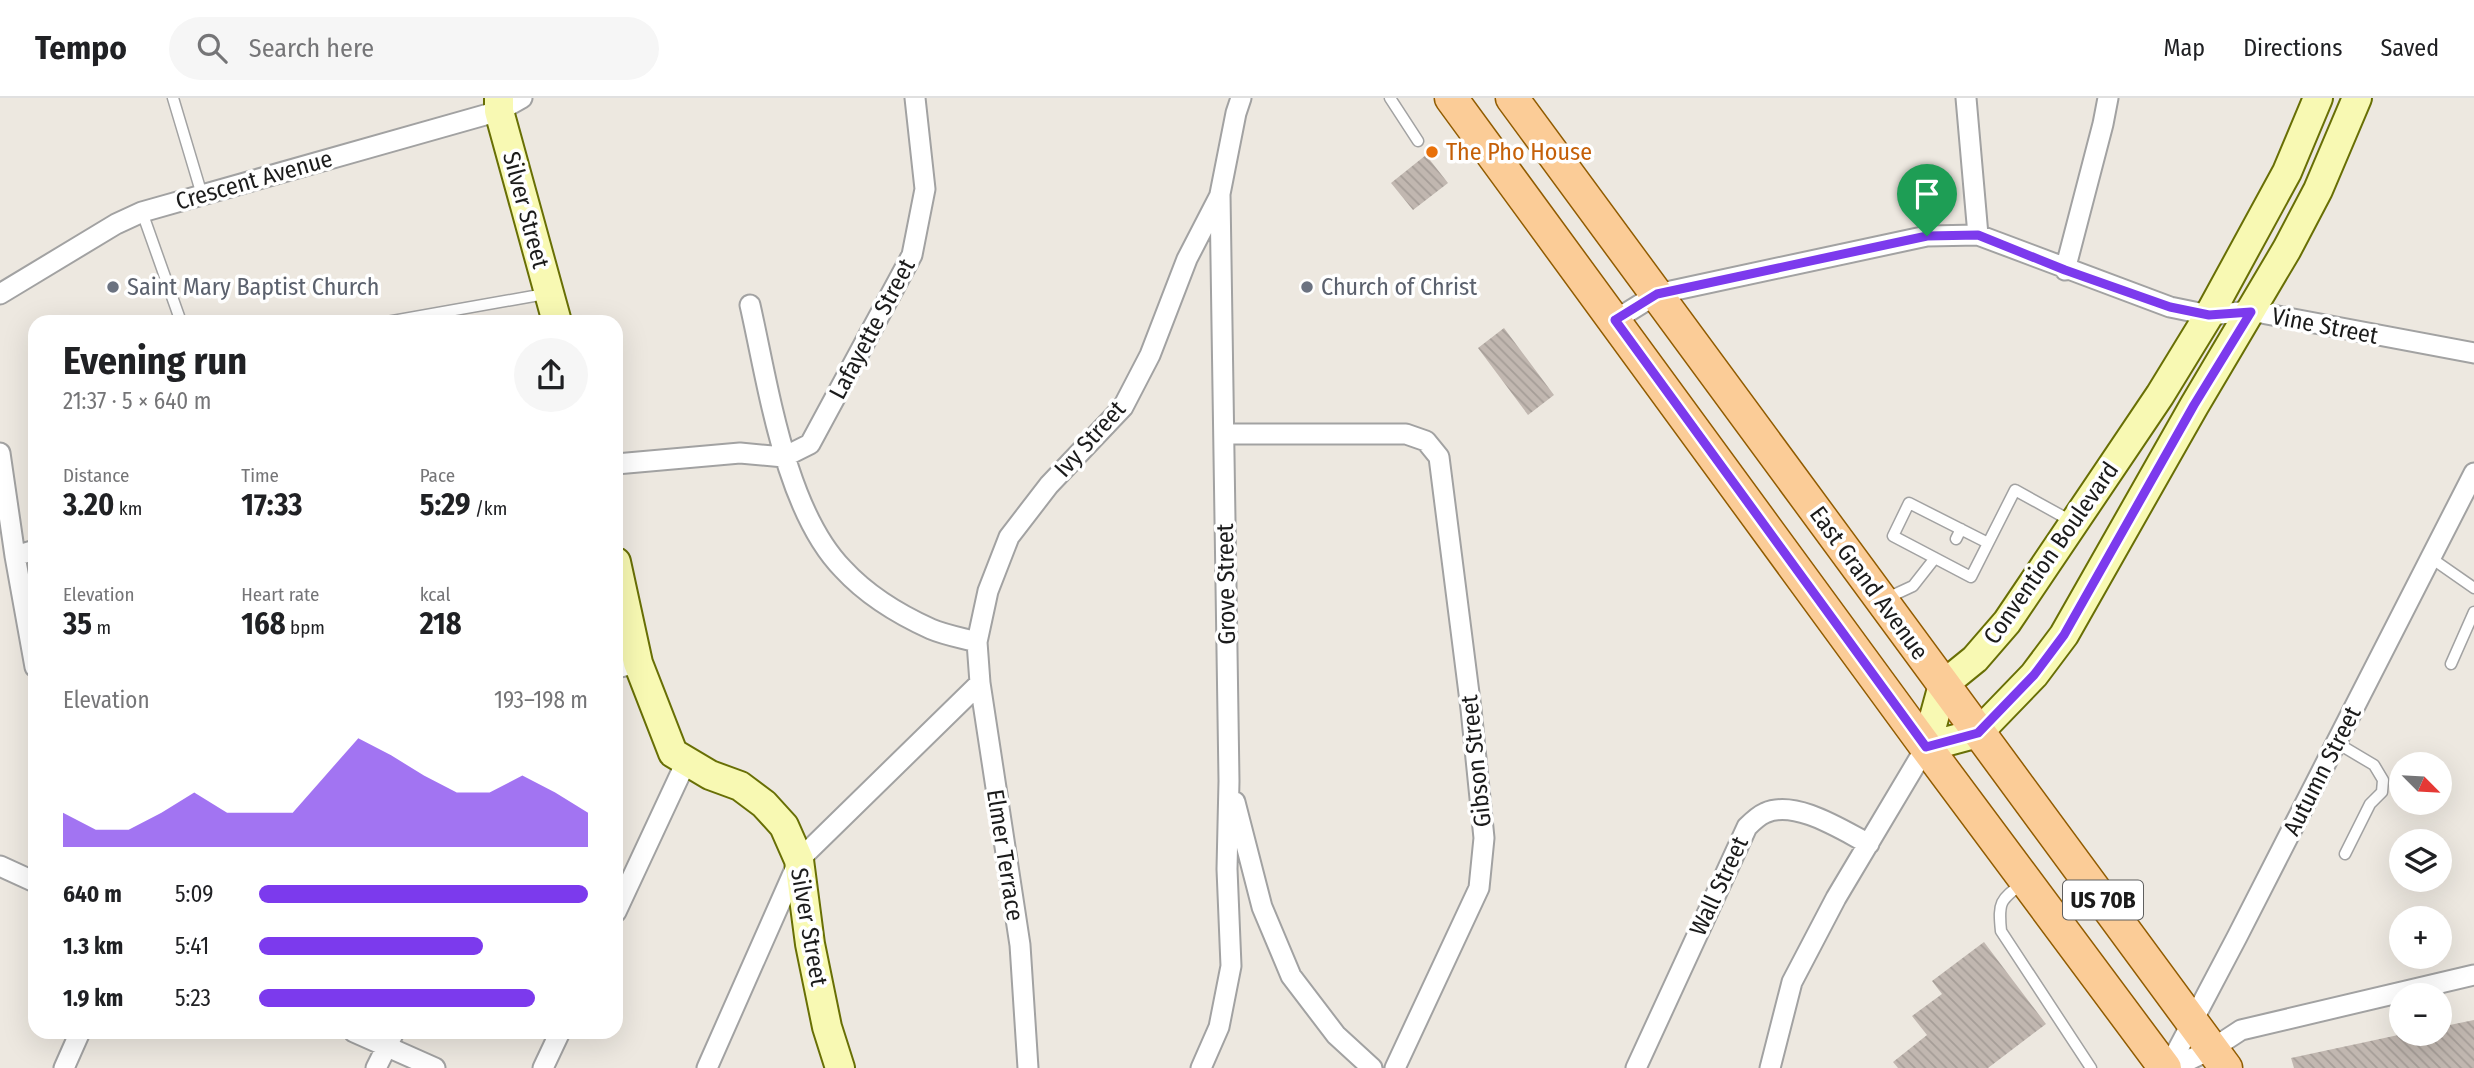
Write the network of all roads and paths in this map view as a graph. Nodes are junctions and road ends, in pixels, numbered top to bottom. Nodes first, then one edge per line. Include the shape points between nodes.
1 (173, 98) edge
2 (915, 98) edge
3 (1241, 98) edge
4 (1390, 98) edge
5 (1451, 98) edge
6 (1512, 98) edge
7 (1966, 98) edge
8 (2108, 98) edge
9 (2319, 98) edge
10 (2357, 98) edge
11 (507, 102) edge
12 (1418, 141) dead end
13 (1220, 194) junction
14 (202, 195) junction
15 (142, 212) junction
16 (1978, 235) junction
17 (2065, 270) junction
18 (0, 294) edge
19 (549, 294) junction
20 (1657, 294) junction
21 (750, 305) dead end
22 (2251, 312) junction
23 (179, 315) edge
24 (428, 315) edge
25 (555, 315) edge
26 (2209, 315) junction
27 (1615, 320) junction
28 (2474, 353) edge
29 (1224, 434) junction
30 (0, 453) edge
31 (783, 457) junction
32 (623, 463) edge
33 (2474, 473) edge
34 (2074, 523) junction
35 (1988, 543) junction
36 (28, 552) edge
37 (15, 556) junction
38 (2431, 558) junction
39 (1942, 559) junction
40 (2474, 588) edge
41 (1882, 600) junction
42 (2474, 612) edge
43 (28, 628) edge
44 (623, 628) edge
45 (977, 642) junction
46 (2451, 664) dead end
47 (627, 666) edge
48 (980, 683) junction
49 (1943, 685) junction
50 (1978, 733) junction
51 (2337, 743) junction
52 (1926, 747) junction
53 (686, 762) junction
54 (1228, 781) junction
55 (1869, 844) junction
56 (2345, 854) dead end
57 (799, 860) junction
58 (0, 866) edge
59 (28, 879) edge
60 (2026, 881) junction
61 (623, 897) edge
62 (2474, 975) edge
63 (2193, 1022) junction
64 (77, 1039) edge
65 (556, 1039) edge
66 (390, 1040) edge
67 (2219, 1059) edge
68 (64, 1068) edge
69 (376, 1068) edge
70 (435, 1068) edge
71 (543, 1068) edge
72 (707, 1068) edge
73 (840, 1068) edge
74 (1028, 1068) edge
75 (1201, 1068) edge
76 (1372, 1068) edge
77 (1395, 1068) edge
78 (1636, 1068) edge
79 (1770, 1068) edge
80 (2091, 1068) edge
81 (2169, 1068) edge

1 - 14 lane
2 - 31 street, Lafayette Street via 925,189 912,255 810,444
3 - 13 street, Grove Street
4 - 12 lane
5 - 27 main road, East Grand Avenue / US 70B
6 - 20 main road, East Grand Avenue / US 70B
7 - 16 street
8 - 17 street
9 - 26 street, Convention Boulevard via 2287,172
10 - 22 street, Convention Boulevard via 2318,190
11 - 14 street, Crescent Avenue
11 - 19 street, Silver Street
13 - 29 street, Grove Street
13 - 45 street, Ivy Street via 1123,407 1049,485 1009,537 988,591
14 - 15 street, Crescent Avenue
15 - 18 street, Crescent Avenue
15 - 23 lane
16 - 17 street, Vine Street
16 - 20 street, Vine Street via 1927,236
17 - 26 street, Vine Street via 2170,307
19 - 24 lane
19 - 25 street, Silver Street
20 - 27 street, Vine Street
20 - 41 main road, East Grand Avenue / US 70B
21 - 31 street
22 - 26 street, Vine Street
22 - 28 street, Vine Street
22 - 50 street, Convention Boulevard via 2064,635 2034,675
26 - 34 street, Convention Boulevard
27 - 52 main road, East Grand Avenue / US 70B
29 - 54 street, Grove Street
29 - 77 street, Gibson Street via 1406,434 1426,441 1439,457 1484,838 1479,888
30 - 37 street
31 - 32 street via 740,453
31 - 45 street via 815,529 842,569 883,602 932,629
33 - 38 street, Autumn Street
34 - 35 lane via 2015,490
34 - 49 street, Convention Boulevard via 2007,622 1975,659
35 - 39 lane via 1971,577
35 - 39 lane via 1958,534 1909,503 1893,537
36 - 37 street
37 - 43 street
38 - 40 lane
38 - 51 street, Autumn Street
39 - 41 lane via 1913,586
41 - 49 main road, East Grand Avenue / US 70B
42 - 46 lane
44 - 47 street, Silver Street
45 - 48 street, Elmer Terrace
47 - 53 street, Silver Street via 673,753
48 - 57 street
48 - 74 street, Elmer Terrace via 1020,945
49 - 50 main road, East Grand Avenue / US 70B
49 - 52 street
50 - 52 street
50 - 63 main road, East Grand Avenue / US 70B
51 - 56 lane via 2374,765 2383,780 2382,792 2370,804
51 - 63 street, Autumn Street
52 - 55 street
52 - 60 main road, East Grand Avenue / US 70B
53 - 57 street, Silver Street via 740,786 764,804 784,826
53 - 61 street
54 - 75 street, Grove Street via 1231,966 1219,1027
54 - 76 street via 1262,907 1291,976 1336,1035
55 - 78 street, Wall Street via 1792,809 1765,812 1747,827
55 - 79 street via 1792,982
57 - 72 street
57 - 73 street, Silver Street via 810,944
58 - 59 street
60 - 80 lane via 2003,898 2001,931
60 - 81 main road, East Grand Avenue / US 70B
62 - 67 street via 2241,1030
63 - 67 main road, East Grand Avenue / US 70B
63 - 81 street, Autumn Street
64 - 68 street
65 - 71 street
66 - 69 street
66 - 70 street
67 - 81 street

